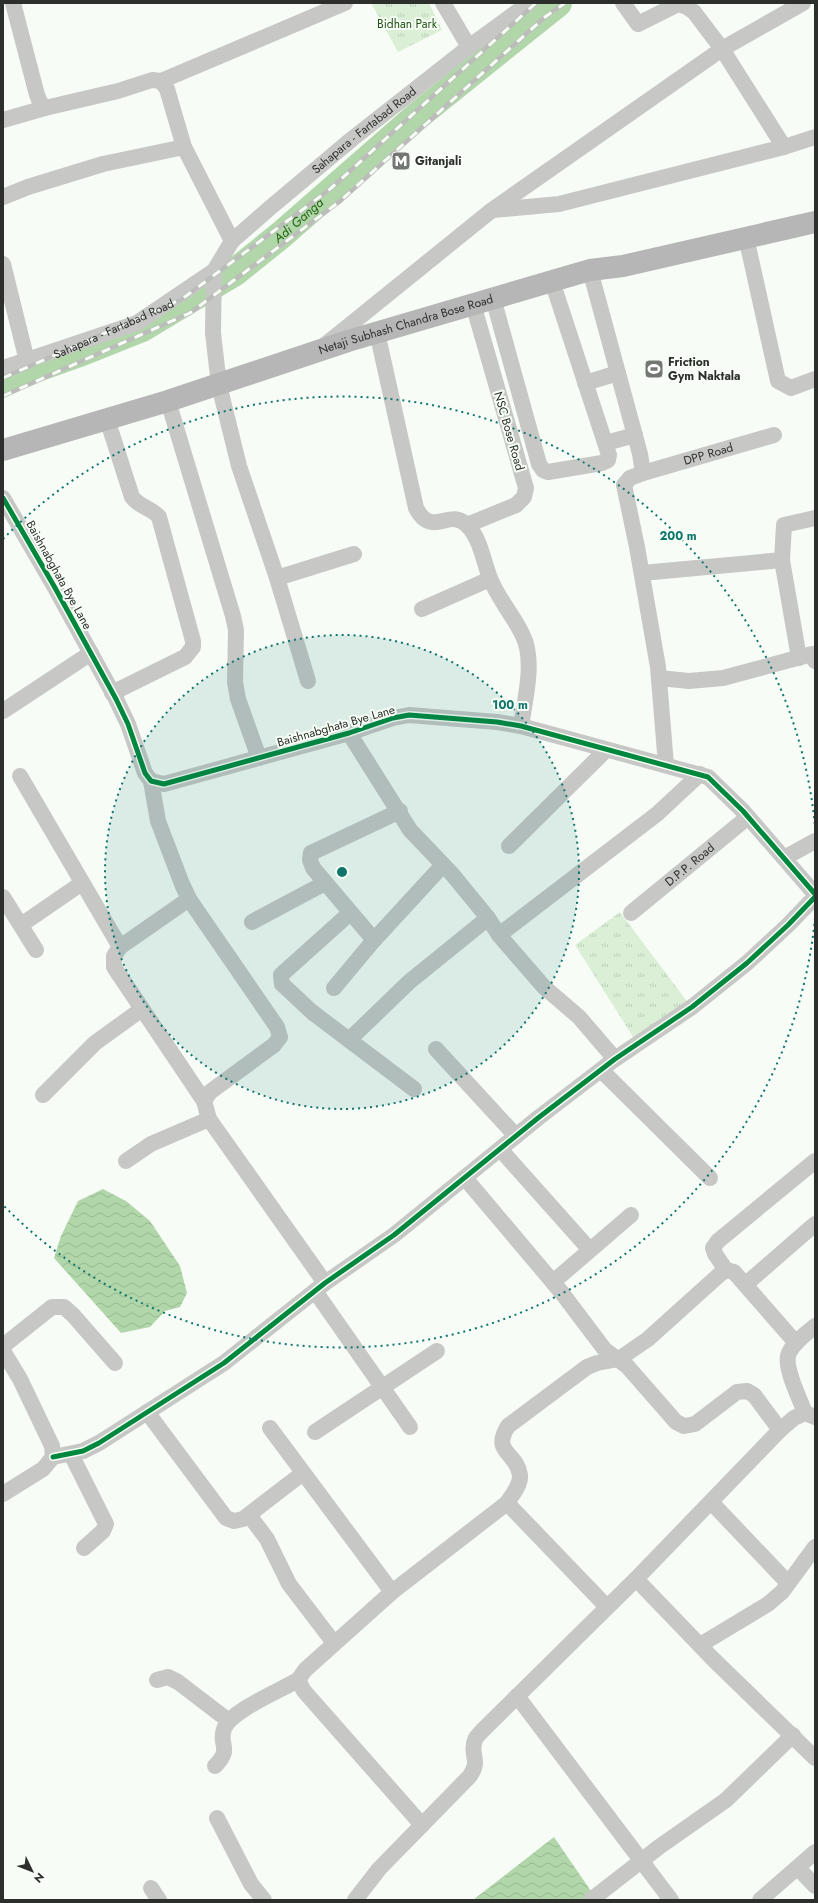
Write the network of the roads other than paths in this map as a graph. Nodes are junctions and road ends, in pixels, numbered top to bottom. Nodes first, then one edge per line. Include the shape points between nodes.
1 (13, 3) edge
2 (443, 3) edge
3 (529, 3) edge
4 (623, 3) edge
5 (803, 3) edge
6 (343, 4) edge
7 (469, 47) junction
8 (722, 49) junction
9 (161, 81) junction
10 (45, 108) junction
11 (3, 120) edge
12 (815, 137) edge
13 (184, 147) junction
14 (784, 147) junction
15 (3, 197) edge
16 (492, 210) junction
17 (815, 222) edge
18 (746, 237) junction
19 (232, 241) junction
20 (3, 264) edge
21 (590, 270) junction
22 (214, 273) junction
23 (552, 281) junction
24 (493, 298) junction
25 (473, 304) junction
26 (377, 332) junction
27 (317, 351) junction
28 (27, 361) junction
29 (3, 368) edge
30 (618, 373) junction
31 (815, 379) edge
32 (585, 383) junction
33 (219, 385) junction
34 (168, 401) junction
35 (107, 419) junction
36 (634, 435) junction
37 (774, 435) dead end
38 (606, 443) junction
39 (3, 450) edge
40 (643, 473) junction
41 (3, 498) edge
42 (815, 518) edge
43 (467, 525) junction
44 (354, 554) dead end
45 (782, 560) junction
46 (642, 573) junction
47 (277, 578) junction
48 (490, 579) junction
49 (422, 609) dead end
50 (91, 653) junction
51 (799, 658) junction
52 (815, 661) edge
53 (659, 678) junction
54 (308, 681) dead end
55 (112, 693) junction
56 (3, 711) edge
57 (521, 726) junction
58 (349, 733) junction
59 (606, 750) junction
60 (259, 758) junction
61 (666, 766) junction
62 (700, 774) junction
63 (20, 776) dead end
64 (151, 781) junction
65 (400, 811) junction
66 (748, 817) junction
67 (815, 841) edge
68 (509, 846) dead end
69 (784, 858) junction
70 (443, 865) junction
71 (82, 883) junction
72 (325, 883) junction
73 (815, 895) edge
74 (3, 897) edge
75 (189, 899) junction
76 (350, 913) junction
77 (631, 913) dead end
78 (488, 918) junction
79 (252, 922) dead end
80 (21, 926) junction
81 (499, 935) junction
82 (374, 940) junction
83 (120, 947) junction
84 (36, 950) dead end
85 (334, 988) dead end
86 (142, 1009) junction
87 (350, 1040) junction
88 (436, 1049) dead end
89 (615, 1059) junction
90 (601, 1070) junction
91 (414, 1090) dead end
92 (44, 1095) dead end
93 (204, 1101) junction
94 (209, 1119) junction
95 (516, 1136) junction
96 (500, 1148) junction
97 (815, 1161) edge
98 (126, 1162) dead end
99 (465, 1178) junction
100 (710, 1178) dead end
101 (631, 1216) dead end
102 (815, 1224) edge
103 (590, 1250) junction
104 (726, 1270) junction
105 (553, 1282) junction
106 (746, 1284) junction
107 (320, 1287) junction
108 (815, 1326) edge
109 (796, 1343) junction
110 (3, 1346) edge
111 (3, 1351) edge
112 (437, 1351) dead end
113 (619, 1359) junction
114 (115, 1363) dead end
115 (383, 1387) junction
116 (148, 1412) junction
117 (810, 1415) edge
118 (410, 1427) dead end
119 (270, 1428) dead end
120 (780, 1430) junction
121 (315, 1432) dead end
122 (71, 1454) junction
123 (53, 1457) junction
124 (303, 1473) junction
125 (3, 1494) edge
126 (711, 1502) junction
127 (507, 1503) junction
128 (249, 1515) junction
129 (84, 1548) dead end
130 (815, 1548) edge
131 (636, 1579) junction
132 (788, 1583) junction
133 (392, 1592) junction
134 (607, 1607) junction
135 (334, 1643) junction
136 (700, 1645) junction
137 (157, 1680) dead end
138 (298, 1680) junction
139 (517, 1696) junction
140 (229, 1721) junction
141 (793, 1735) junction
142 (815, 1758) edge
143 (215, 1766) dead end
144 (217, 1818) dead end
145 (422, 1825) junction
146 (815, 1852) edge
147 (641, 1862) junction
148 (798, 1868) junction
149 (815, 1886) edge
150 (264, 1900) edge
151 (355, 1900) edge
152 (591, 1900) edge
153 (670, 1900) edge
154 (760, 1900) edge

1 - 10 street via 37,95
2 - 7 street
3 - 7 street, Sahapara - Fartabad Road
4 - 8 street via 638,24 678,4 687,7 694,12
5 - 8 street
6 - 9 street
7 - 19 street, Sahapara - Fartabad Road via 352,139
8 - 14 street
8 - 16 street
9 - 10 street via 152,80 118,91
9 - 13 street via 167,90
10 - 11 street
12 - 14 street
13 - 15 street via 103,164
13 - 19 street
14 - 16 street via 559,204
16 - 27 street
17 - 18 main road, Netaji Subhash Chandra Bose Road
18 - 21 main road, Netaji Subhash Chandra Bose Road via 623,266
18 - 31 street via 778,382 791,388
19 - 22 street, Sahapara - Fartabad Road
20 - 28 street
21 - 23 main road, Netaji Subhash Chandra Bose Road
21 - 30 street
22 - 28 street, Sahapara - Fartabad Road via 137,323
22 - 33 street via 213,333
23 - 24 main road, Netaji Subhash Chandra Bose Road
23 - 32 street
24 - 25 main road, Netaji Subhash Chandra Bose Road
24 - 38 street via 539,464 543,470 548,472 602,464 608,460
25 - 26 main road, Netaji Subhash Chandra Bose Road
25 - 43 street, NSC Bose Road via 526,488 524,497 516,505
26 - 27 main road, Netaji Subhash Chandra Bose Road
26 - 43 street via 416,508 421,518 429,523 457,519
27 - 33 main road, Netaji Subhash Chandra Bose Road
28 - 29 street, Sahapara - Fartabad Road
30 - 32 street
30 - 36 street
32 - 38 street
33 - 34 main road, Netaji Subhash Chandra Bose Road
33 - 47 street via 239,466
34 - 35 main road, Netaji Subhash Chandra Bose Road
34 - 60 street via 233,616 237,643 235,682 238,699
35 - 39 main road, Netaji Subhash Chandra Bose Road
35 - 55 street via 132,496 159,518 193,641 193,647 185,657
36 - 38 street
36 - 40 street
37 - 40 street, DPP Road
40 - 46 street, DPP Road via 630,478 624,485
41 - 50 street, Baishnabghata Bye Lane
42 - 45 street via 784,525
43 - 48 street via 477,540
44 - 47 street
45 - 46 street
45 - 51 street
46 - 53 street
47 - 54 street
48 - 49 street
48 - 57 street via 524,637 529,656
50 - 55 street, Baishnabghata Bye Lane
50 - 56 street
51 - 52 street via 812,654
51 - 53 street via 723,678 689,681
53 - 61 street
55 - 64 street, Baishnabghata Bye Lane via 128,724 145,773
57 - 58 street, Baishnabghata Bye Lane via 409,715
57 - 59 street, Baishnabghata Bye Lane
58 - 60 street, Baishnabghata Bye Lane
58 - 65 street
59 - 61 street, Baishnabghata Bye Lane
59 - 68 street
60 - 64 street, Baishnabghata Bye Lane via 164,784
61 - 62 street, Baishnabghata Bye Lane
62 - 66 street, Baishnabghata Bye Lane via 708,777
62 - 81 street via 656,814
63 - 71 street
64 - 75 street via 158,821
65 - 70 street via 410,830
65 - 72 street via 311,853 313,868
66 - 69 street, Baishnabghata Bye Lane
66 - 77 street, D.P.P. Road
67 - 69 street
69 - 73 street, Baishnabghata Bye Lane
70 - 78 street
70 - 82 street
71 - 80 street
71 - 83 street
72 - 76 street
72 - 79 street
73 - 89 street via 788,925 747,963 704,997
74 - 80 street
75 - 83 street
75 - 93 street via 277,1027 280,1037 274,1045 210,1092
76 - 82 street
76 - 87 street via 281,975 282,984 312,1012
78 - 81 street
78 - 87 street via 409,982
80 - 84 street
81 - 89 street via 544,987 579,1018
82 - 85 street
83 - 86 street via 114,956 114,968
86 - 92 street via 95,1043
86 - 93 street
87 - 91 street
88 - 95 street
89 - 90 street
90 - 95 street
90 - 100 street
93 - 94 street
94 - 98 street via 151,1144
94 - 107 street
95 - 96 street
96 - 99 street
96 - 103 street
97 - 104 street via 718,1240 713,1248
99 - 105 street
99 - 107 street via 394,1235
101 - 103 street
102 - 106 street
103 - 105 street
104 - 106 street via 734,1272
104 - 113 street via 718,1274 660,1329
105 - 113 street via 605,1350
106 - 109 street
107 - 115 street
107 - 116 street via 224,1363
108 - 109 street
109 - 117 street via 788,1356 788,1368
110 - 114 street via 52,1307 64,1307
111 - 123 street via 20,1379 52,1446
112 - 115 street
113 - 120 street via 676,1422 684,1426 695,1424 737,1392 747,1390 754,1395
113 - 127 street via 597,1362 587,1367 508,1426 502,1436 502,1445 516,1464 520,1476 518,1486
115 - 118 street
115 - 121 street
116 - 122 street via 99,1444
116 - 128 street via 226,1518 234,1521
117 - 120 street via 794,1418
119 - 124 street
120 - 126 street
122 - 123 street
122 - 129 street via 106,1524 103,1531
123 - 125 street via 43,1469
124 - 128 street
124 - 133 street
126 - 131 street
126 - 132 street
127 - 133 street
127 - 134 street
128 - 135 street via 274,1550 289,1584
130 - 132 street
131 - 134 street
131 - 136 street
132 - 136 street via 768,1604
133 - 135 street
134 - 139 street
135 - 138 street
136 - 141 street
137 - 140 street via 168,1678 178,1682
138 - 140 street via 245,1709
138 - 145 street via 304,1691
139 - 145 street via 475,1740 475,1769
139 - 147 street
140 - 143 street via 222,1732 225,1752
141 - 142 street
141 - 147 street via 726,1800
144 - 150 street via 251,1884
145 - 151 street via 379,1869
146 - 148 street
147 - 152 street
147 - 153 street
148 - 149 street
148 - 154 street

